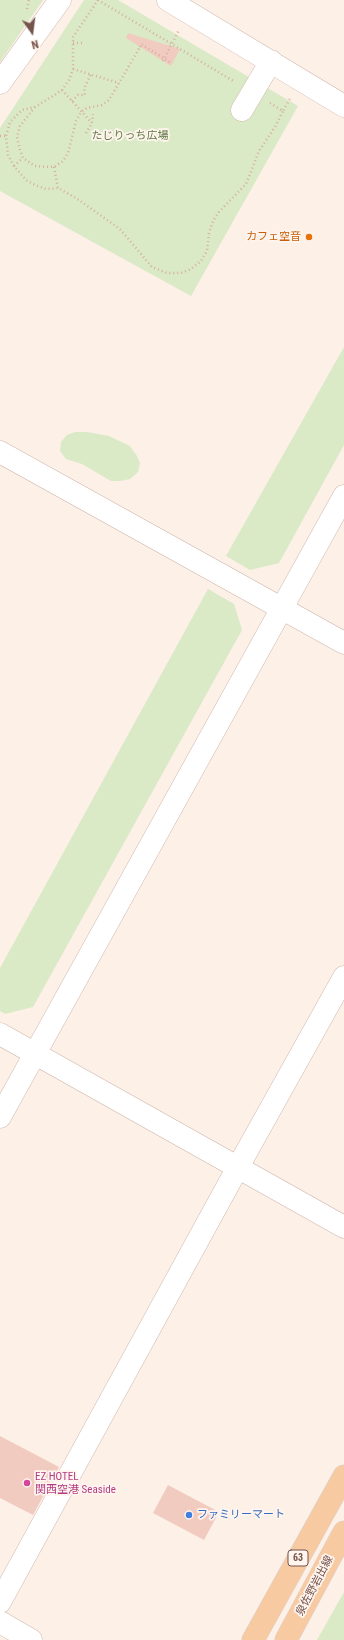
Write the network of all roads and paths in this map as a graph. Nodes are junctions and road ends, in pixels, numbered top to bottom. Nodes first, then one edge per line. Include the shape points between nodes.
1 (60, 0) edge
2 (98, 0) edge
3 (168, 0) edge
4 (189, 12) junction
5 (73, 43) junction
6 (84, 43) dead end
7 (171, 45) junction
8 (162, 61) dead end
9 (271, 61) junction
10 (171, 63) dead end
11 (73, 69) junction
12 (91, 74) junction
13 (0, 83) edge
14 (119, 83) junction
15 (62, 90) junction
16 (292, 95) dead end
17 (72, 101) junction
18 (247, 101) junction
19 (344, 106) edge
20 (35, 107) junction
21 (283, 111) junction
22 (82, 112) junction
23 (94, 114) dead end
24 (92, 124) junction
25 (86, 133) dead end
26 (0, 136) edge
27 (6, 136) junction
28 (24, 158) junction
29 (14, 166) junction
30 (54, 167) junction
31 (58, 188) junction
32 (0, 452) edge
33 (344, 496) edge
34 (282, 608) junction
35 (344, 643) edge
36 (344, 977) edge
37 (0, 1034) edge
38 (36, 1054) junction
39 (0, 1117) edge
40 (238, 1167) junction
41 (344, 1227) edge
42 (344, 1476) edge
43 (344, 1532) edge
44 (0, 1602) edge
45 (0, 1622) edge
46 (31, 1640) edge
47 (253, 1640) edge
48 (286, 1640) edge

1 - 13 street
2 - 5 path via 73,37
2 - 7 path
3 - 4 street
4 - 7 path
4 - 9 street
5 - 6 path
5 - 11 path
7 - 8 path
7 - 18 path
9 - 18 street
9 - 19 street
10 - 14 path, bridge via 141,44
11 - 12 path
11 - 15 path
12 - 14 path
12 - 17 path via 84,89 85,95 78,95
14 - 22 path via 109,100
15 - 17 path
15 - 20 path
16 - 21 path
17 - 22 path
18 - 21 path
20 - 27 path via 22,110 10,122
20 - 28 path via 20,126 17,137
21 - 31 path via 259,151 246,184 213,221 207,251 202,260 181,273 167,273 152,267 120,229
22 - 24 path
22 - 30 path via 76,121 68,153 63,161
23 - 24 path
24 - 25 path
26 - 27 path
27 - 29 path via 8,155
28 - 29 path
28 - 30 path via 35,166
29 - 31 path via 26,180 35,185 46,189
30 - 31 path
32 - 34 street
33 - 34 street
34 - 35 street
34 - 38 street
36 - 40 street
37 - 38 street
38 - 39 street
38 - 40 street
40 - 41 street
40 - 44 street
42 - 47 main road, 63
43 - 48 main road, 泉佐野岩出線 / 63
45 - 46 street

